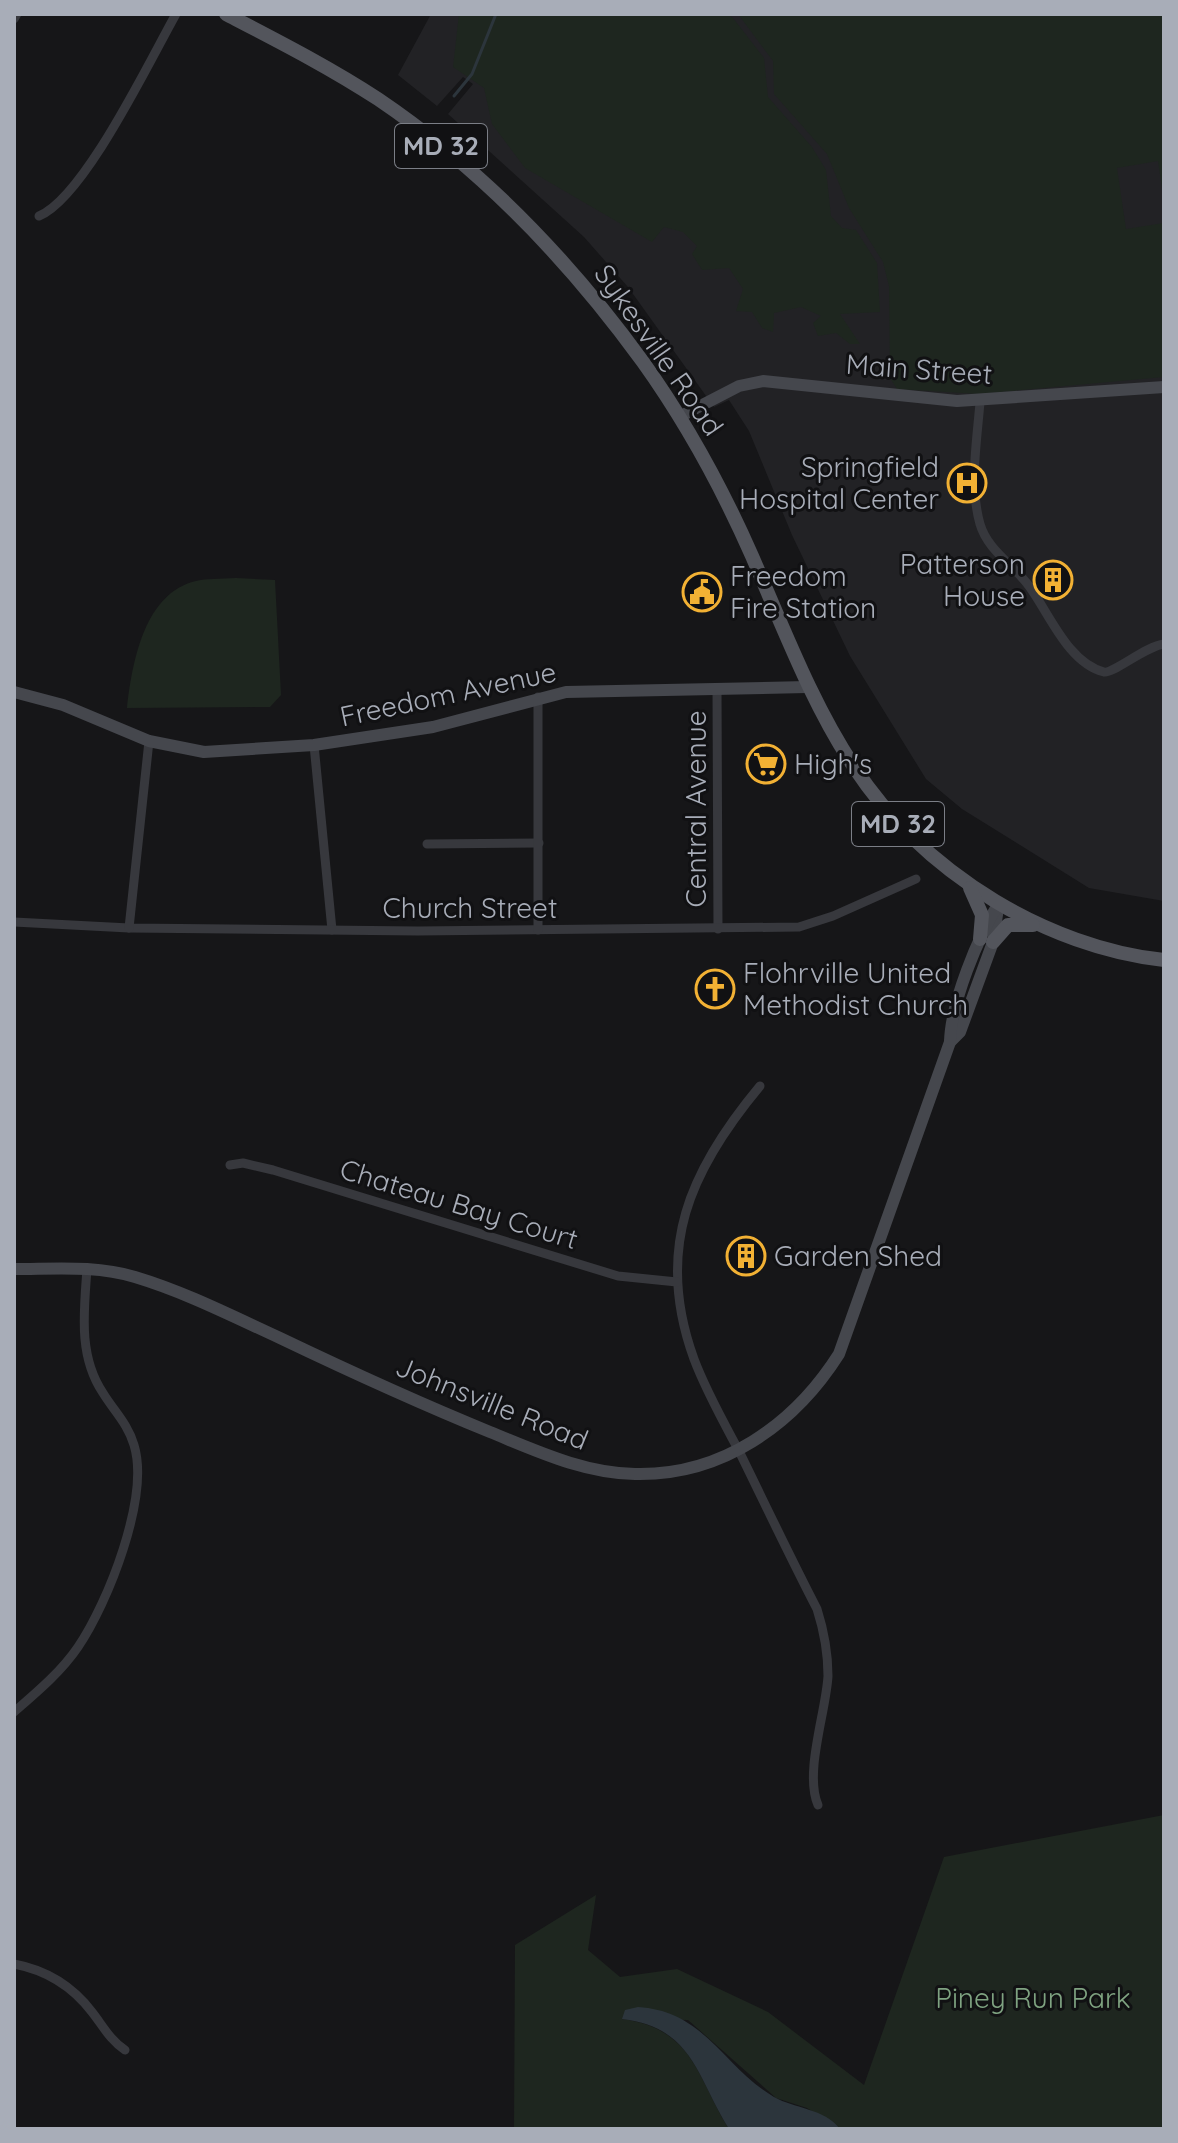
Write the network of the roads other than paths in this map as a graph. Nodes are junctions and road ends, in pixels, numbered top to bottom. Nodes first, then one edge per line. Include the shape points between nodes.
1 (176, 14) edge
2 (226, 14) edge
3 (39, 216) dead end
4 (1164, 387) edge
5 (980, 402) junction
6 (679, 417) junction
7 (1164, 644) edge
8 (807, 687) junction
9 (717, 689) junction
10 (14, 692) edge
11 (538, 697) junction
12 (149, 741) junction
13 (314, 745) junction
14 (539, 843) junction
15 (427, 844) dead end
16 (916, 879) dead end
17 (968, 884) junction
18 (999, 903) junction
19 (14, 922) edge
20 (1043, 926) junction
21 (129, 928) junction
22 (718, 929) junction
23 (332, 930) junction
24 (538, 930) junction
25 (987, 940) junction
26 (1164, 960) edge
27 (760, 1086) dead end
28 (230, 1165) dead end
29 (14, 1269) edge
30 (87, 1269) junction
31 (677, 1282) junction
32 (739, 1451) junction
33 (14, 1712) edge
34 (818, 1805) dead end
35 (14, 1964) edge
36 (125, 2050) dead end

1 - 3 street via 95,154 58,206
2 - 6 main road, Sykesville Road / MD 32 via 375,98 480,178 590,293
4 - 5 street, Main Street
5 - 6 street, Main Street via 763,381 739,386
5 - 7 street via 975,486 985,538 1084,662 1113,672 1135,654
6 - 8 main road, Sykesville Road / MD 32 via 750,553
8 - 9 street, Freedom Avenue
8 - 17 main road, Sykesville Road / MD 32 via 841,751 883,808
9 - 11 street, Freedom Avenue
9 - 22 street, Central Avenue
10 - 12 street, Freedom Avenue via 63,705
11 - 13 street, Freedom Avenue via 433,727
11 - 14 street
12 - 13 street, Freedom Avenue via 204,752
12 - 21 street
13 - 23 street
14 - 15 street
14 - 24 street
16 - 22 street, Church Street via 809,925
17 - 18 main road, Sykesville Road / MD 32
17 - 25 main road
18 - 20 main road, Sykesville Road / MD 32
18 - 25 street, Johnsville Road
19 - 21 street, Church Street
20 - 25 main road via 1008,925
20 - 26 main road, Sykesville Road / MD 32
21 - 23 street, Church Street
22 - 24 street, Church Street
23 - 24 street, Church Street
25 - 32 street, Johnsville Road via 953,1019 950,1042 839,1354 803,1403
27 - 31 street via 711,1150 694,1185
28 - 31 street, Chateau Bay Court via 273,1170 618,1276
29 - 30 street, Johnsville Road
30 - 32 street, Johnsville Road via 166,1288 457,1419 580,1467 667,1472
30 - 33 street via 88,1362 133,1443 137,1500 91,1627 60,1671
31 - 32 street via 694,1358
32 - 34 street via 824,1633 828,1678 814,1785
35 - 36 street via 71,1989

